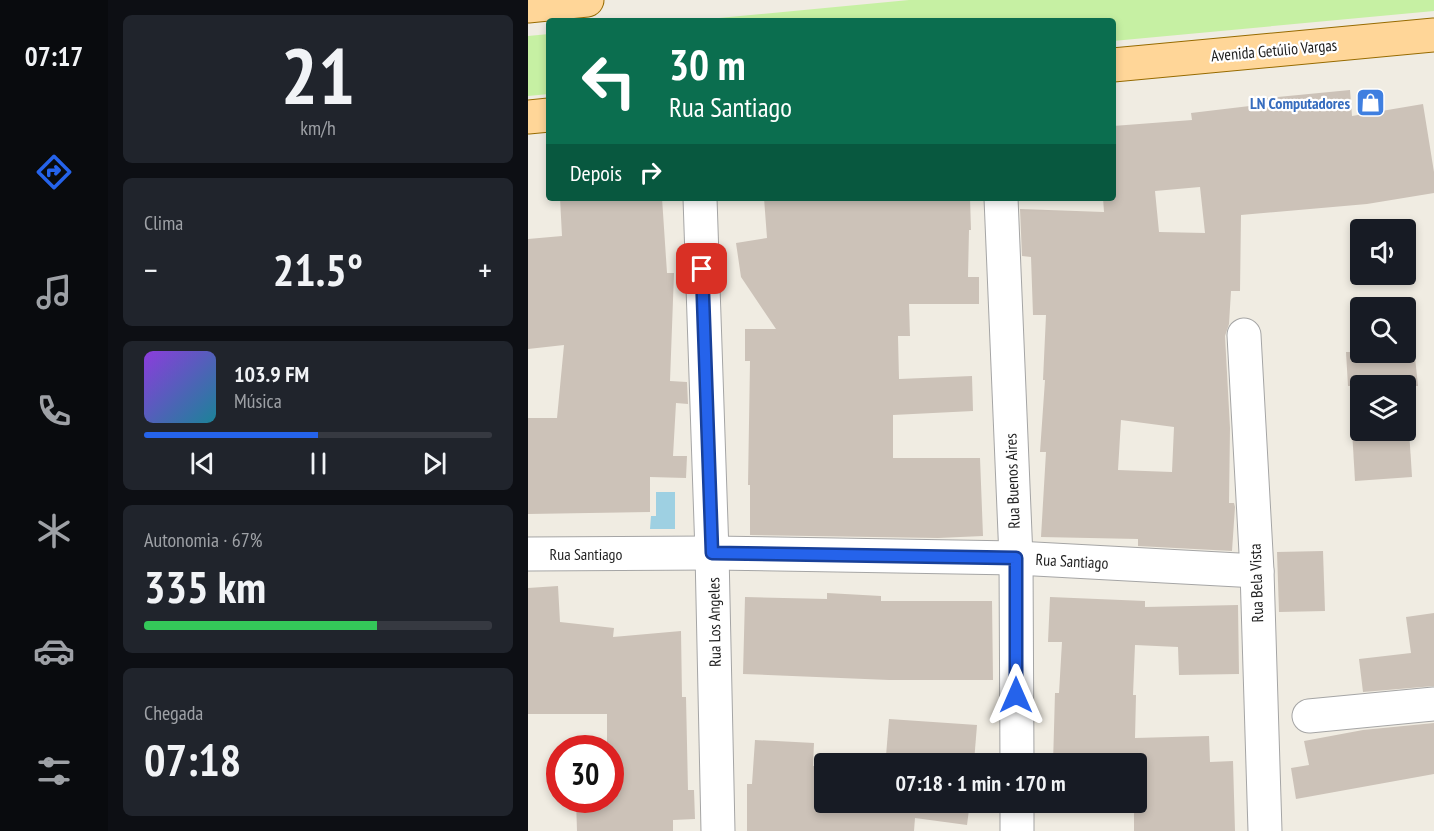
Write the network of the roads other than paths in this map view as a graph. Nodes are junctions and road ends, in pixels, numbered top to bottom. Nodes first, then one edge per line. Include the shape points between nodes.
1 (587, 0) edge
2 (528, 6) edge
3 (1434, 35) edge
4 (1116, 65) edge
5 (546, 115) edge
6 (528, 117) edge
7 (700, 201) edge
8 (1001, 201) edge
9 (1244, 335) dead end
10 (712, 553) junction
11 (528, 554) edge
12 (1016, 558) junction
13 (1257, 571) junction
14 (1434, 704) edge
15 (1309, 716) dead end
16 (1017, 753) edge
17 (1017, 813) edge
18 (718, 831) edge
19 (1017, 831) edge
20 (1265, 831) edge

1 - 2 main road
3 - 4 main road, Avenida Getúlio Vargas
5 - 6 main road
7 - 10 street, Rua Los Angeles
8 - 12 street, Rua Buenos Aires
9 - 13 street, Rua Bela Vista
10 - 11 street, Rua Santiago
10 - 12 street, Rua Santiago
10 - 18 street, Rua Los Angeles
12 - 13 street, Rua Santiago
12 - 16 street, Rua Buenos Aires
13 - 20 street, Rua Bela Vista
14 - 15 street
17 - 19 street

